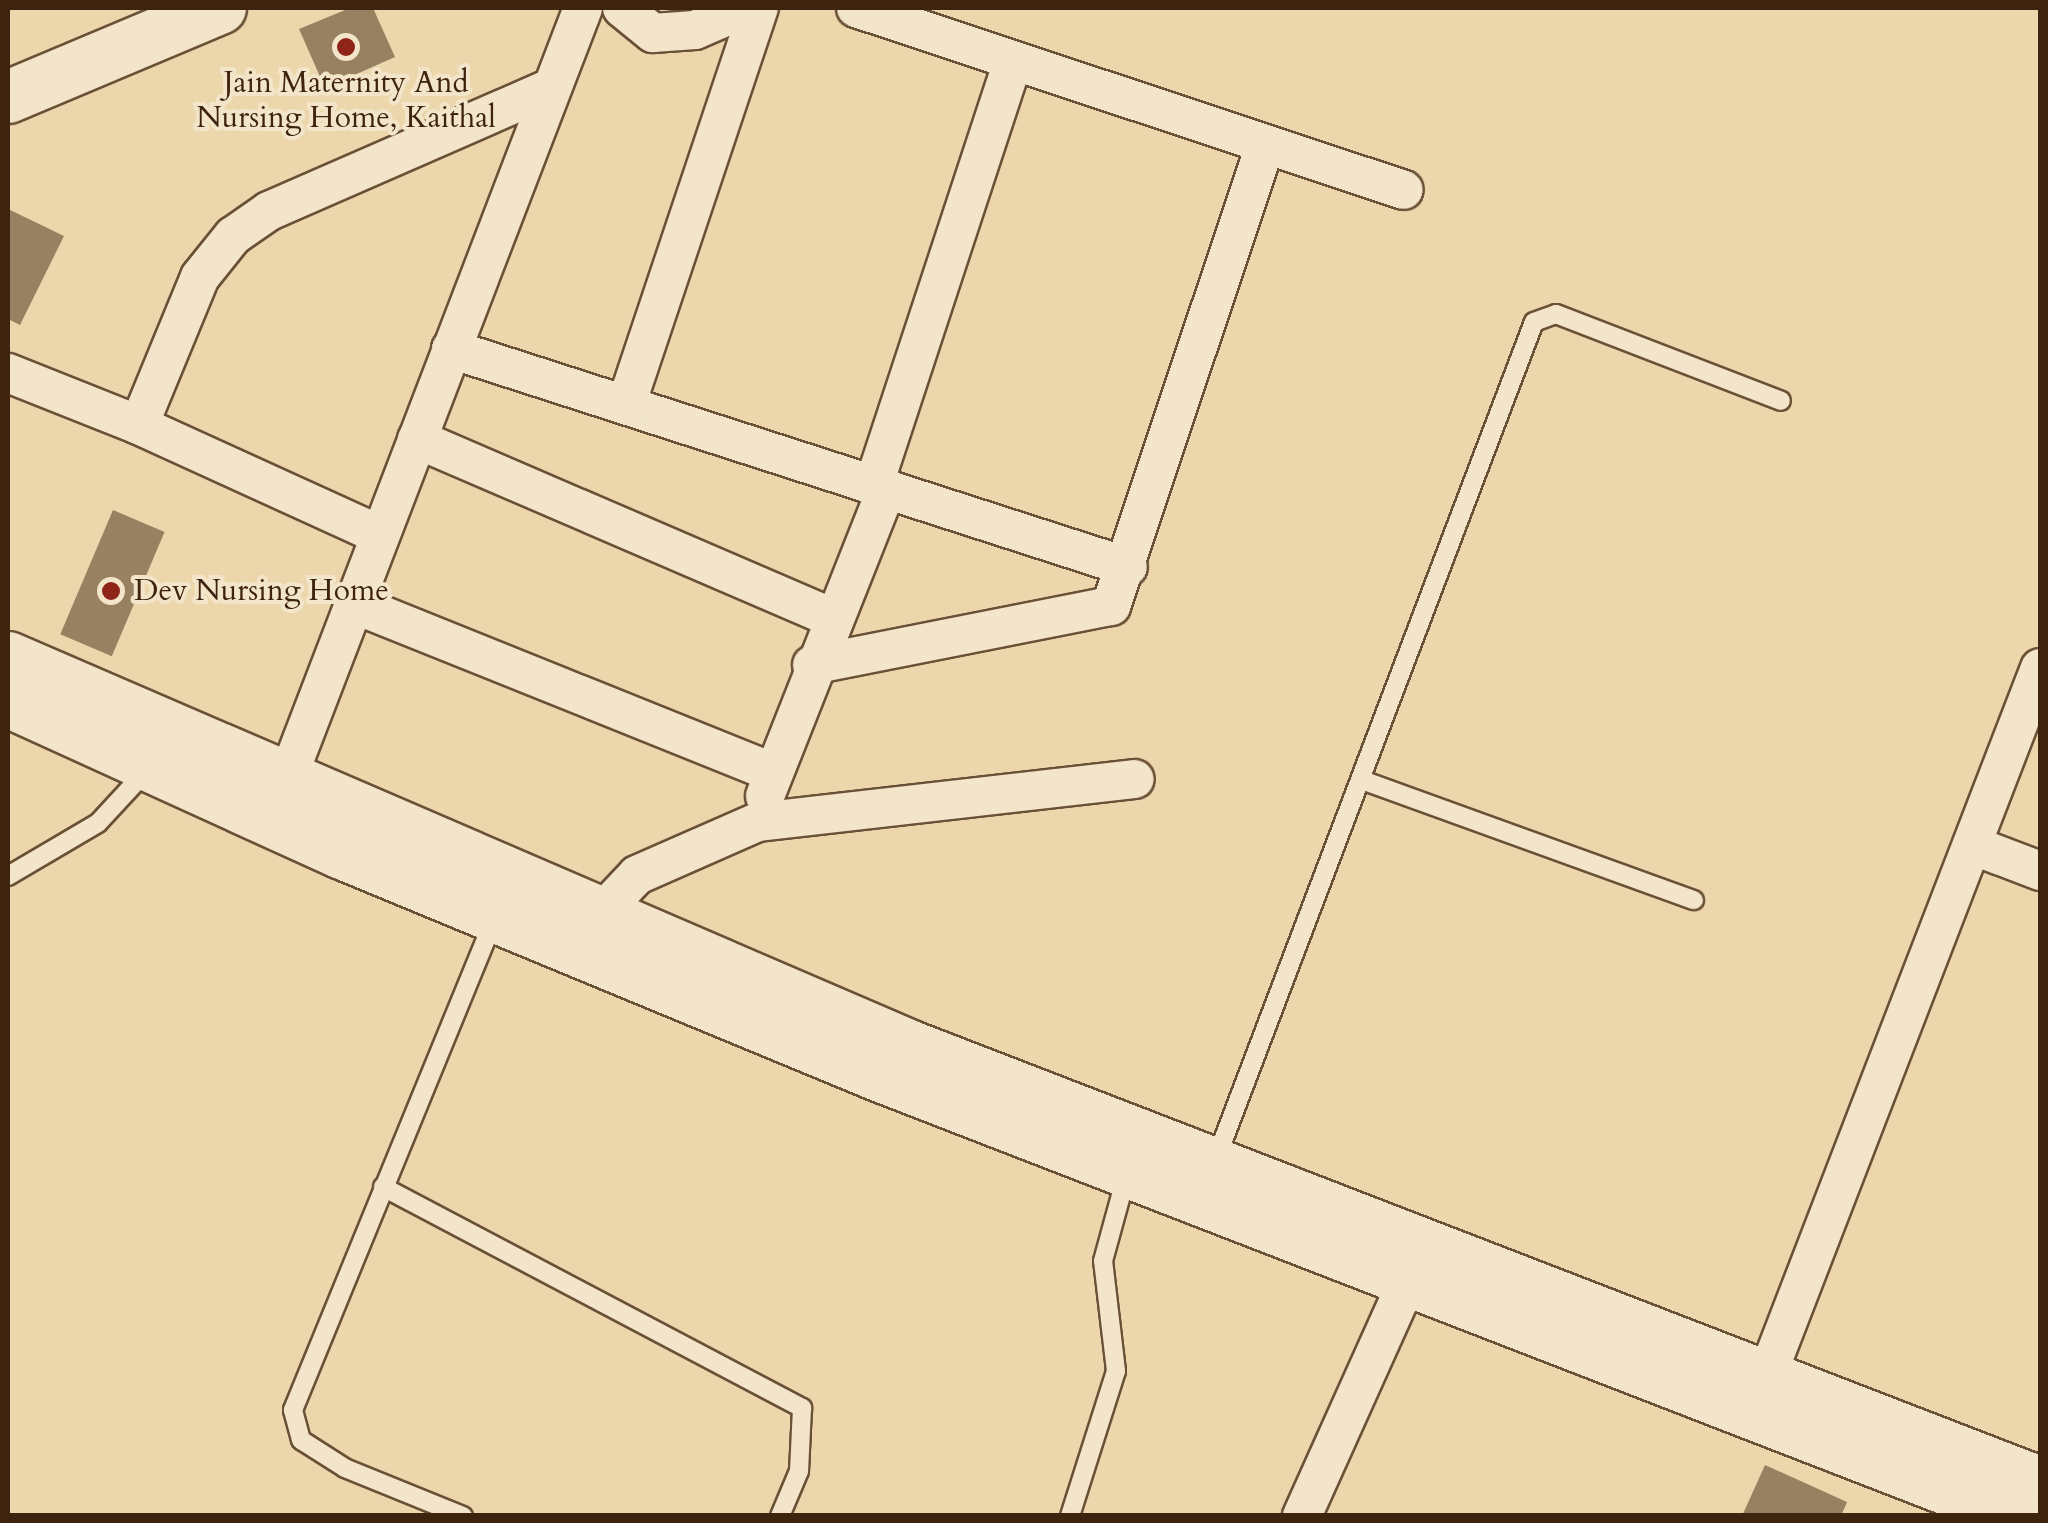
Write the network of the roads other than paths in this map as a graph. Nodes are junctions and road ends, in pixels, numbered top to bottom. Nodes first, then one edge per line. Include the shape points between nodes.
1 (138, 8) edge
2 (220, 8) edge
3 (584, 8) edge
4 (622, 8) edge
5 (746, 8) edge
6 (759, 8) edge
7 (856, 8) edge
8 (8, 61) edge
9 (1012, 64) junction
10 (551, 88) junction
11 (8, 97) edge
12 (1265, 146) junction
13 (1404, 190) dead end
14 (451, 349) junction
15 (8, 373) edge
16 (1781, 401) dead end
17 (626, 405) junction
18 (139, 426) junction
19 (417, 439) junction
20 (880, 486) junction
21 (380, 534) junction
22 (1128, 567) junction
23 (354, 604) junction
24 (832, 618) junction
25 (8, 658) edge
26 (812, 664) junction
27 (2039, 676) edge
28 (8, 701) edge
29 (150, 766) junction
30 (771, 772) junction
31 (1135, 780) dead end
32 (1362, 780) junction
33 (279, 800) junction
34 (758, 822) junction
35 (1972, 845) junction
36 (2040, 871) edge
37 (8, 876) edge
38 (506, 897) junction
39 (1694, 900) dead end
40 (601, 913) junction
41 (1214, 1164) junction
42 (1128, 1172) junction
43 (383, 1187) junction
44 (1416, 1263) junction
45 (1766, 1378) junction
46 (2023, 1497) edge
47 (464, 1516) edge
48 (780, 1516) edge
49 (1070, 1516) edge
50 (1302, 1516) edge

1 - 8 main road
2 - 11 main road
3 - 10 street
4 - 5 street via 654,34 695,30
6 - 17 street
7 - 9 street
9 - 12 street
9 - 20 street
10 - 14 street
10 - 18 street via 269,211 233,236 200,276
12 - 13 street
12 - 22 street
14 - 17 street
14 - 19 street
15 - 18 street
16 - 32 lane via 1556,314 1538,316
17 - 20 street
18 - 21 street
19 - 21 street
19 - 24 street
20 - 22 street
20 - 24 street
21 - 23 street
22 - 26 street via 1100,613
23 - 30 street
23 - 33 street
24 - 26 street
25 - 33 main road
26 - 30 street
27 - 35 street
28 - 29 main road
29 - 33 main road
29 - 37 lane via 98,823
30 - 34 street
31 - 34 street
32 - 39 lane
32 - 41 lane
33 - 38 main road
34 - 40 street via 637,875
35 - 36 street
35 - 45 street
38 - 40 main road
38 - 42 main road
38 - 43 lane
40 - 41 main road
41 - 44 main road
42 - 44 main road
42 - 49 lane via 1102,1261 1116,1371
43 - 47 lane via 294,1410 302,1440 345,1468
43 - 48 lane via 802,1408 800,1471
44 - 45 main road
44 - 46 main road
44 - 50 street
45 - 46 main road

